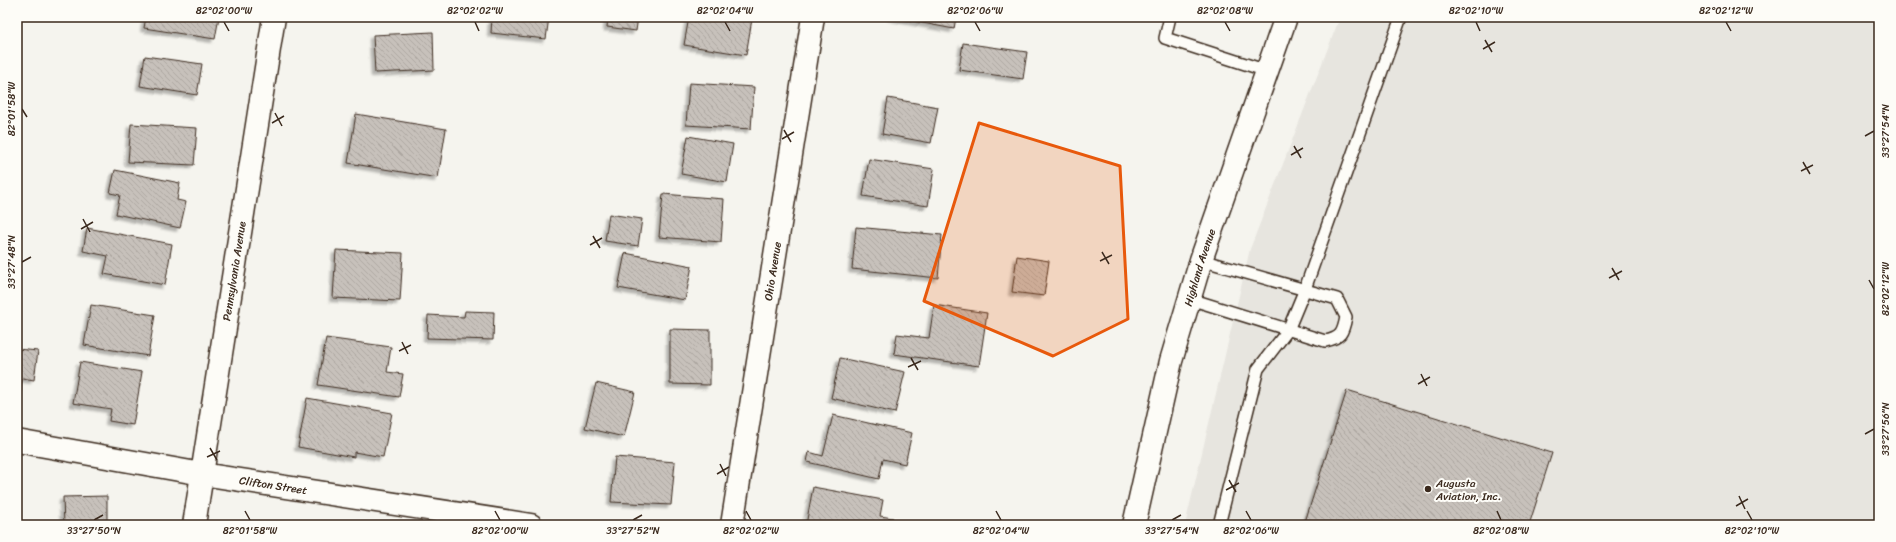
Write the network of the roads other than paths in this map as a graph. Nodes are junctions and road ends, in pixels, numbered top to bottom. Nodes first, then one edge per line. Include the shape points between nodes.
1 (274, 17) edge
2 (814, 17) edge
3 (1170, 17) edge
4 (1286, 17) edge
5 (1401, 17) edge
6 (1267, 71) junction
7 (1201, 260) junction
8 (1305, 288) junction
9 (1190, 299) junction
10 (1288, 330) junction
11 (17, 441) edge
12 (202, 474) junction
13 (194, 525) edge
14 (530, 525) edge
15 (732, 525) edge
16 (1134, 525) edge
17 (1219, 525) edge

1 - 12 street, Pennsylvania Avenue
2 - 15 street, Ohio Avenue
3 - 6 lane via 1165,38
4 - 6 street, Highland Avenue
5 - 8 lane
6 - 7 street, Highland Avenue
7 - 8 lane
7 - 9 street, Highland Avenue
8 - 10 lane
8 - 10 lane via 1337,299 1346,317 1344,330 1337,339 1325,342
9 - 10 lane
9 - 16 street, Highland Avenue via 1171,361
10 - 17 lane via 1258,369
11 - 12 street, Clifton Street
12 - 13 street, Pennsylvania Avenue
12 - 14 street, Clifton Street

